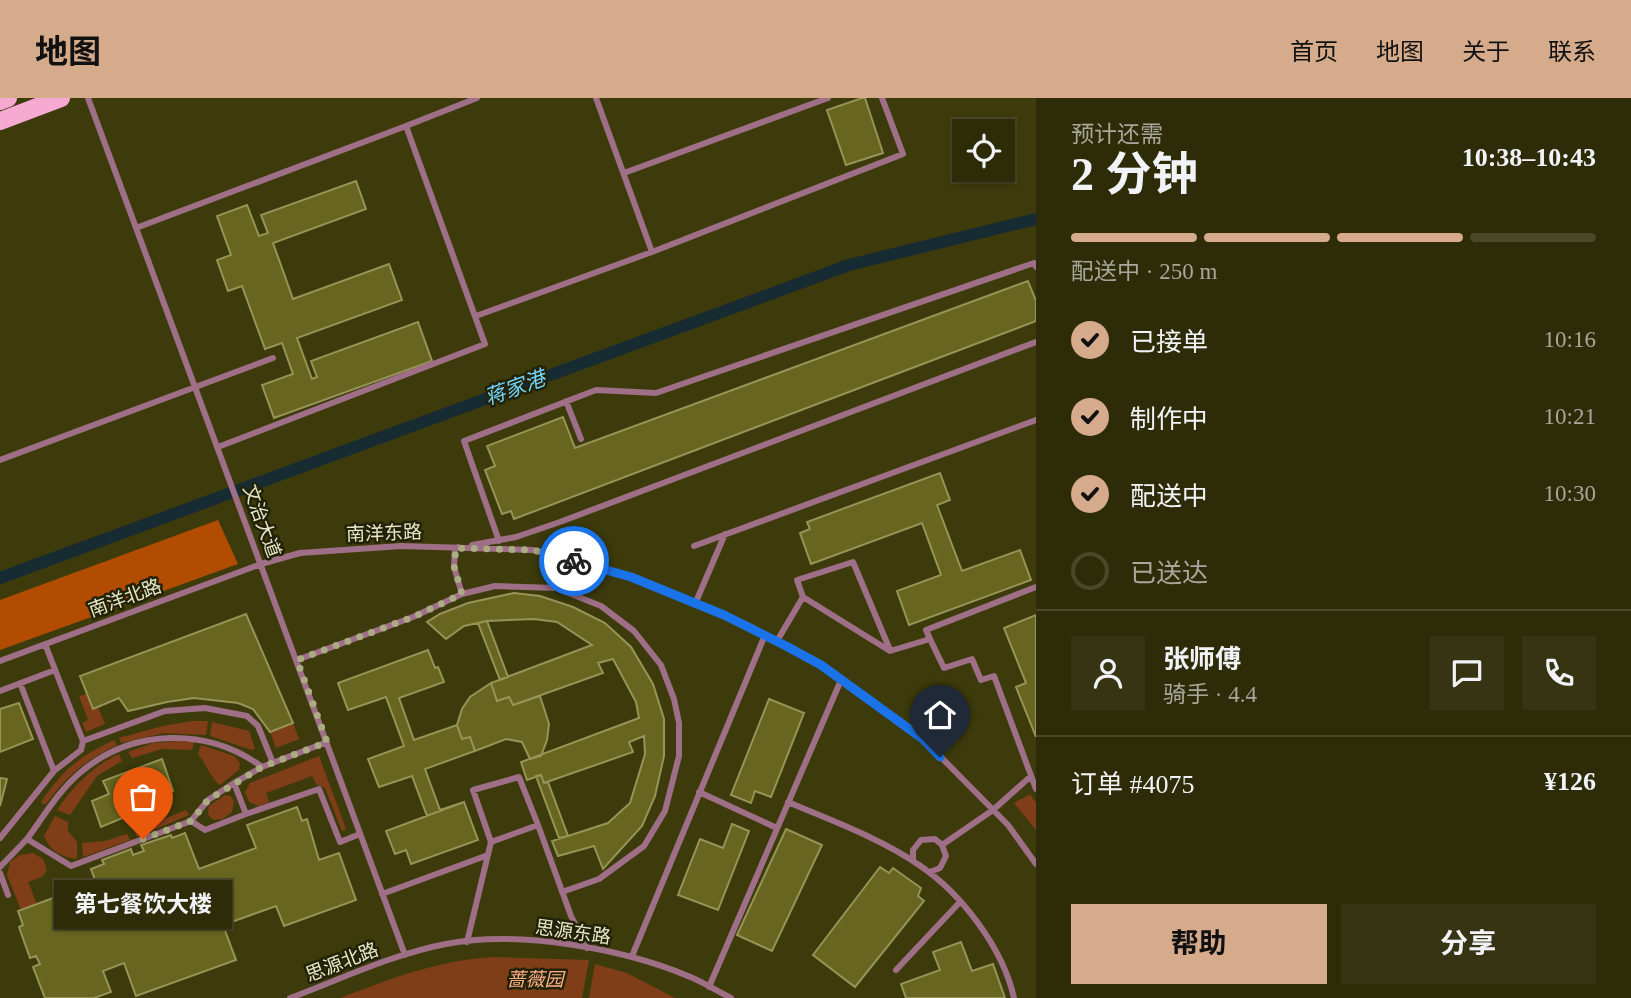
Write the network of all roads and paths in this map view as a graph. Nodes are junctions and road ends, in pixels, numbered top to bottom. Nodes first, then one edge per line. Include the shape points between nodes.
1 (8, 98) edge
2 (61, 98) edge
3 (88, 98) edge
4 (477, 98) edge
5 (596, 98) edge
6 (828, 98) edge
7 (882, 98) edge
8 (0, 101) edge
9 (0, 121) edge
10 (406, 126) junction
11 (624, 173) junction
12 (136, 228) junction
13 (652, 252) junction
14 (1036, 267) edge
15 (476, 316) junction
16 (1036, 342) edge
17 (273, 358) dead end
18 (195, 386) junction
19 (566, 401) junction
20 (1036, 420) edge
21 (581, 439) dead end
22 (218, 447) junction
23 (0, 460) edge
24 (725, 534) junction
25 (499, 541) junction
26 (694, 546) dead end
27 (456, 548) junction
28 (261, 564) junction
29 (1036, 587) edge
30 (462, 594) junction
31 (803, 597) junction
32 (695, 604) junction
33 (765, 635) junction
34 (930, 639) junction
35 (777, 641) junction
36 (45, 645) junction
37 (891, 651) junction
38 (297, 660) junction
39 (0, 661) edge
40 (55, 670) junction
41 (841, 680) junction
42 (20, 683) junction
43 (0, 691) edge
44 (83, 741) junction
45 (327, 742) junction
46 (273, 763) junction
47 (262, 767) junction
48 (54, 771) junction
49 (1031, 776) junction
50 (234, 783) junction
51 (1036, 789) edge
52 (699, 792) junction
53 (788, 802) junction
54 (993, 810) junction
55 (246, 814) junction
56 (191, 821) junction
57 (538, 825) junction
58 (777, 828) junction
59 (360, 834) junction
60 (0, 838) edge
61 (27, 839) junction
62 (491, 842) junction
63 (942, 845) junction
64 (488, 855) junction
65 (912, 860) junction
66 (1, 862) edge
67 (1036, 864) edge
68 (930, 872) junction
69 (0, 873) edge
70 (562, 892) junction
71 (383, 894) junction
72 (8, 895) dead end
73 (960, 902) junction
74 (467, 942) junction
75 (587, 948) junction
76 (405, 955) junction
77 (632, 956) junction
78 (896, 970) dead end
79 (709, 987) junction
80 (290, 998) edge
81 (731, 998) edge
82 (1014, 998) edge

1 - 8 main road
2 - 9 main road
3 - 12 lane, 文治大道
4 - 10 lane
5 - 11 lane
6 - 11 lane
7 - 13 lane via 903,154
10 - 12 lane
10 - 15 lane
11 - 13 lane
12 - 18 lane, 文治大道
13 - 15 lane
14 - 19 lane via 1034,263 656,393 596,390
15 - 22 lane via 485,344
16 - 25 lane via 561,522
17 - 18 lane
18 - 22 lane, 文治大道
18 - 23 lane
19 - 21 lane
19 - 25 lane via 464,441
20 - 24 lane
22 - 28 lane, 文治大道
24 - 26 lane
24 - 32 lane
25 - 27 lane
27 - 28 lane, 南洋东路 via 401,546 300,553
27 - 30 lane via 454,566
27 - 32 lane, 南洋东路 via 533,550 631,577
28 - 36 lane, 南洋北路
28 - 38 lane, 文治大道
29 - 34 lane via 926,629
30 - 38 lane
30 - 70 lane via 495,586 556,588 601,606 634,631 661,665 674,699 679,756 665,811 644,846 599,879
31 - 35 lane
31 - 37 lane
31 - 37 lane via 797,580 853,562
32 - 33 lane, 南洋东路
33 - 35 lane, 南洋东路
33 - 52 lane
34 - 37 lane
34 - 49 lane via 944,668 972,659 981,680 994,676
35 - 41 lane, 南洋东路
36 - 39 lane, 南洋北路
36 - 40 lane
38 - 45 lane, 文治大道
40 - 42 lane
40 - 44 lane
41 - 53 lane
41 - 54 lane, 南洋东路 via 923,739
42 - 43 lane
42 - 48 lane
44 - 46 lane via 165,711 205,708 247,716 258,726
44 - 48 lane via 81,750
45 - 46 lane
45 - 59 lane, 文治大道
46 - 47 lane
47 - 50 lane
47 - 61 lane via 222,746 182,737 132,743 81,772
48 - 60 lane
49 - 51 lane
49 - 54 lane
50 - 55 lane
50 - 56 lane via 208,800
52 - 58 lane
52 - 77 lane
53 - 58 lane
53 - 65 lane
54 - 63 lane
54 - 67 lane, 南洋东路
55 - 56 lane via 205,830
55 - 59 lane via 319,789 340,842
56 - 61 lane via 71,866
57 - 62 lane
57 - 62 lane via 519,777 473,790
57 - 70 lane
58 - 79 lane
59 - 71 lane, 文治大道
61 - 66 lane
62 - 64 lane
63 - 65 lane via 934,839 921,840
63 - 68 lane via 946,856 940,868
64 - 71 lane
64 - 74 lane
65 - 68 lane
68 - 73 lane
69 - 72 lane
70 - 75 lane
71 - 76 lane, 文治大道
73 - 78 lane
73 - 82 lane via 995,946
74 - 75 lane, 思源东路 via 534,941
74 - 76 lane, 思源东路
75 - 77 lane, 思源东路
76 - 80 lane, 思源北路
77 - 79 lane, 思源东路
79 - 81 lane, 思源东路

